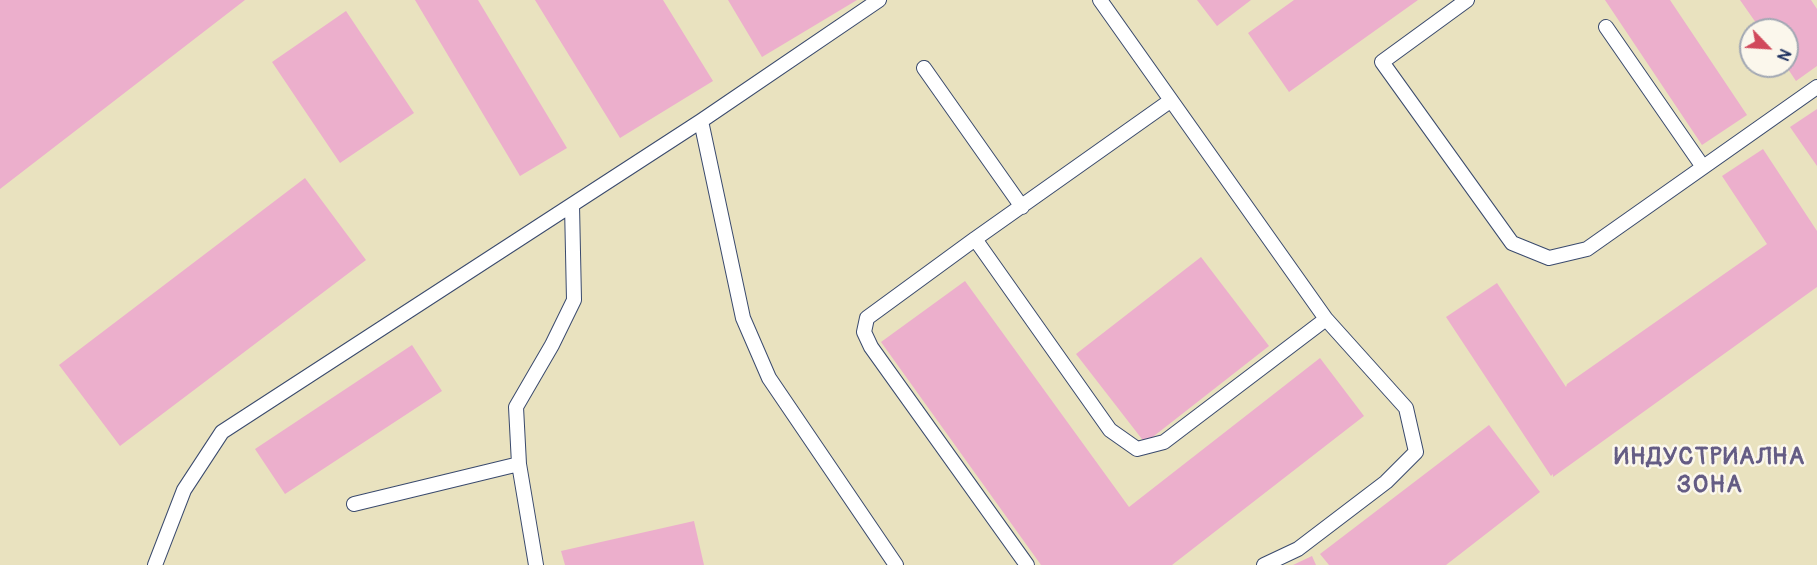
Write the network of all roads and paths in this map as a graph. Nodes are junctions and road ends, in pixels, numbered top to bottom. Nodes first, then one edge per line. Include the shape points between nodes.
1 (879, 0) edge
2 (1101, 0) edge
3 (1467, 0) edge
4 (1606, 27) dead end
5 (924, 68) dead end
6 (1817, 87) edge
7 (1170, 101) junction
8 (701, 121) junction
9 (1703, 167) junction
10 (572, 205) junction
11 (1022, 207) junction
12 (975, 239) junction
13 (1326, 320) junction
14 (519, 465) junction
15 (354, 504) dead end
16 (155, 565) edge
17 (536, 565) edge
18 (896, 565) edge
19 (1027, 565) edge
20 (1264, 565) edge

1 - 8 lane
2 - 7 lane
3 - 9 lane via 1382,62 1512,243 1549,258 1587,249
4 - 9 lane
5 - 11 lane
6 - 9 lane
7 - 11 lane
7 - 13 lane
8 - 10 lane
8 - 18 lane via 743,318 769,378
10 - 14 lane via 574,300 516,407
10 - 16 lane via 222,432 184,490
11 - 12 lane
12 - 13 lane via 1110,430 1137,449 1164,442
12 - 19 lane via 867,318 864,332
13 - 20 lane via 1406,408 1416,452 1386,482 1298,549
14 - 15 lane
14 - 17 lane

